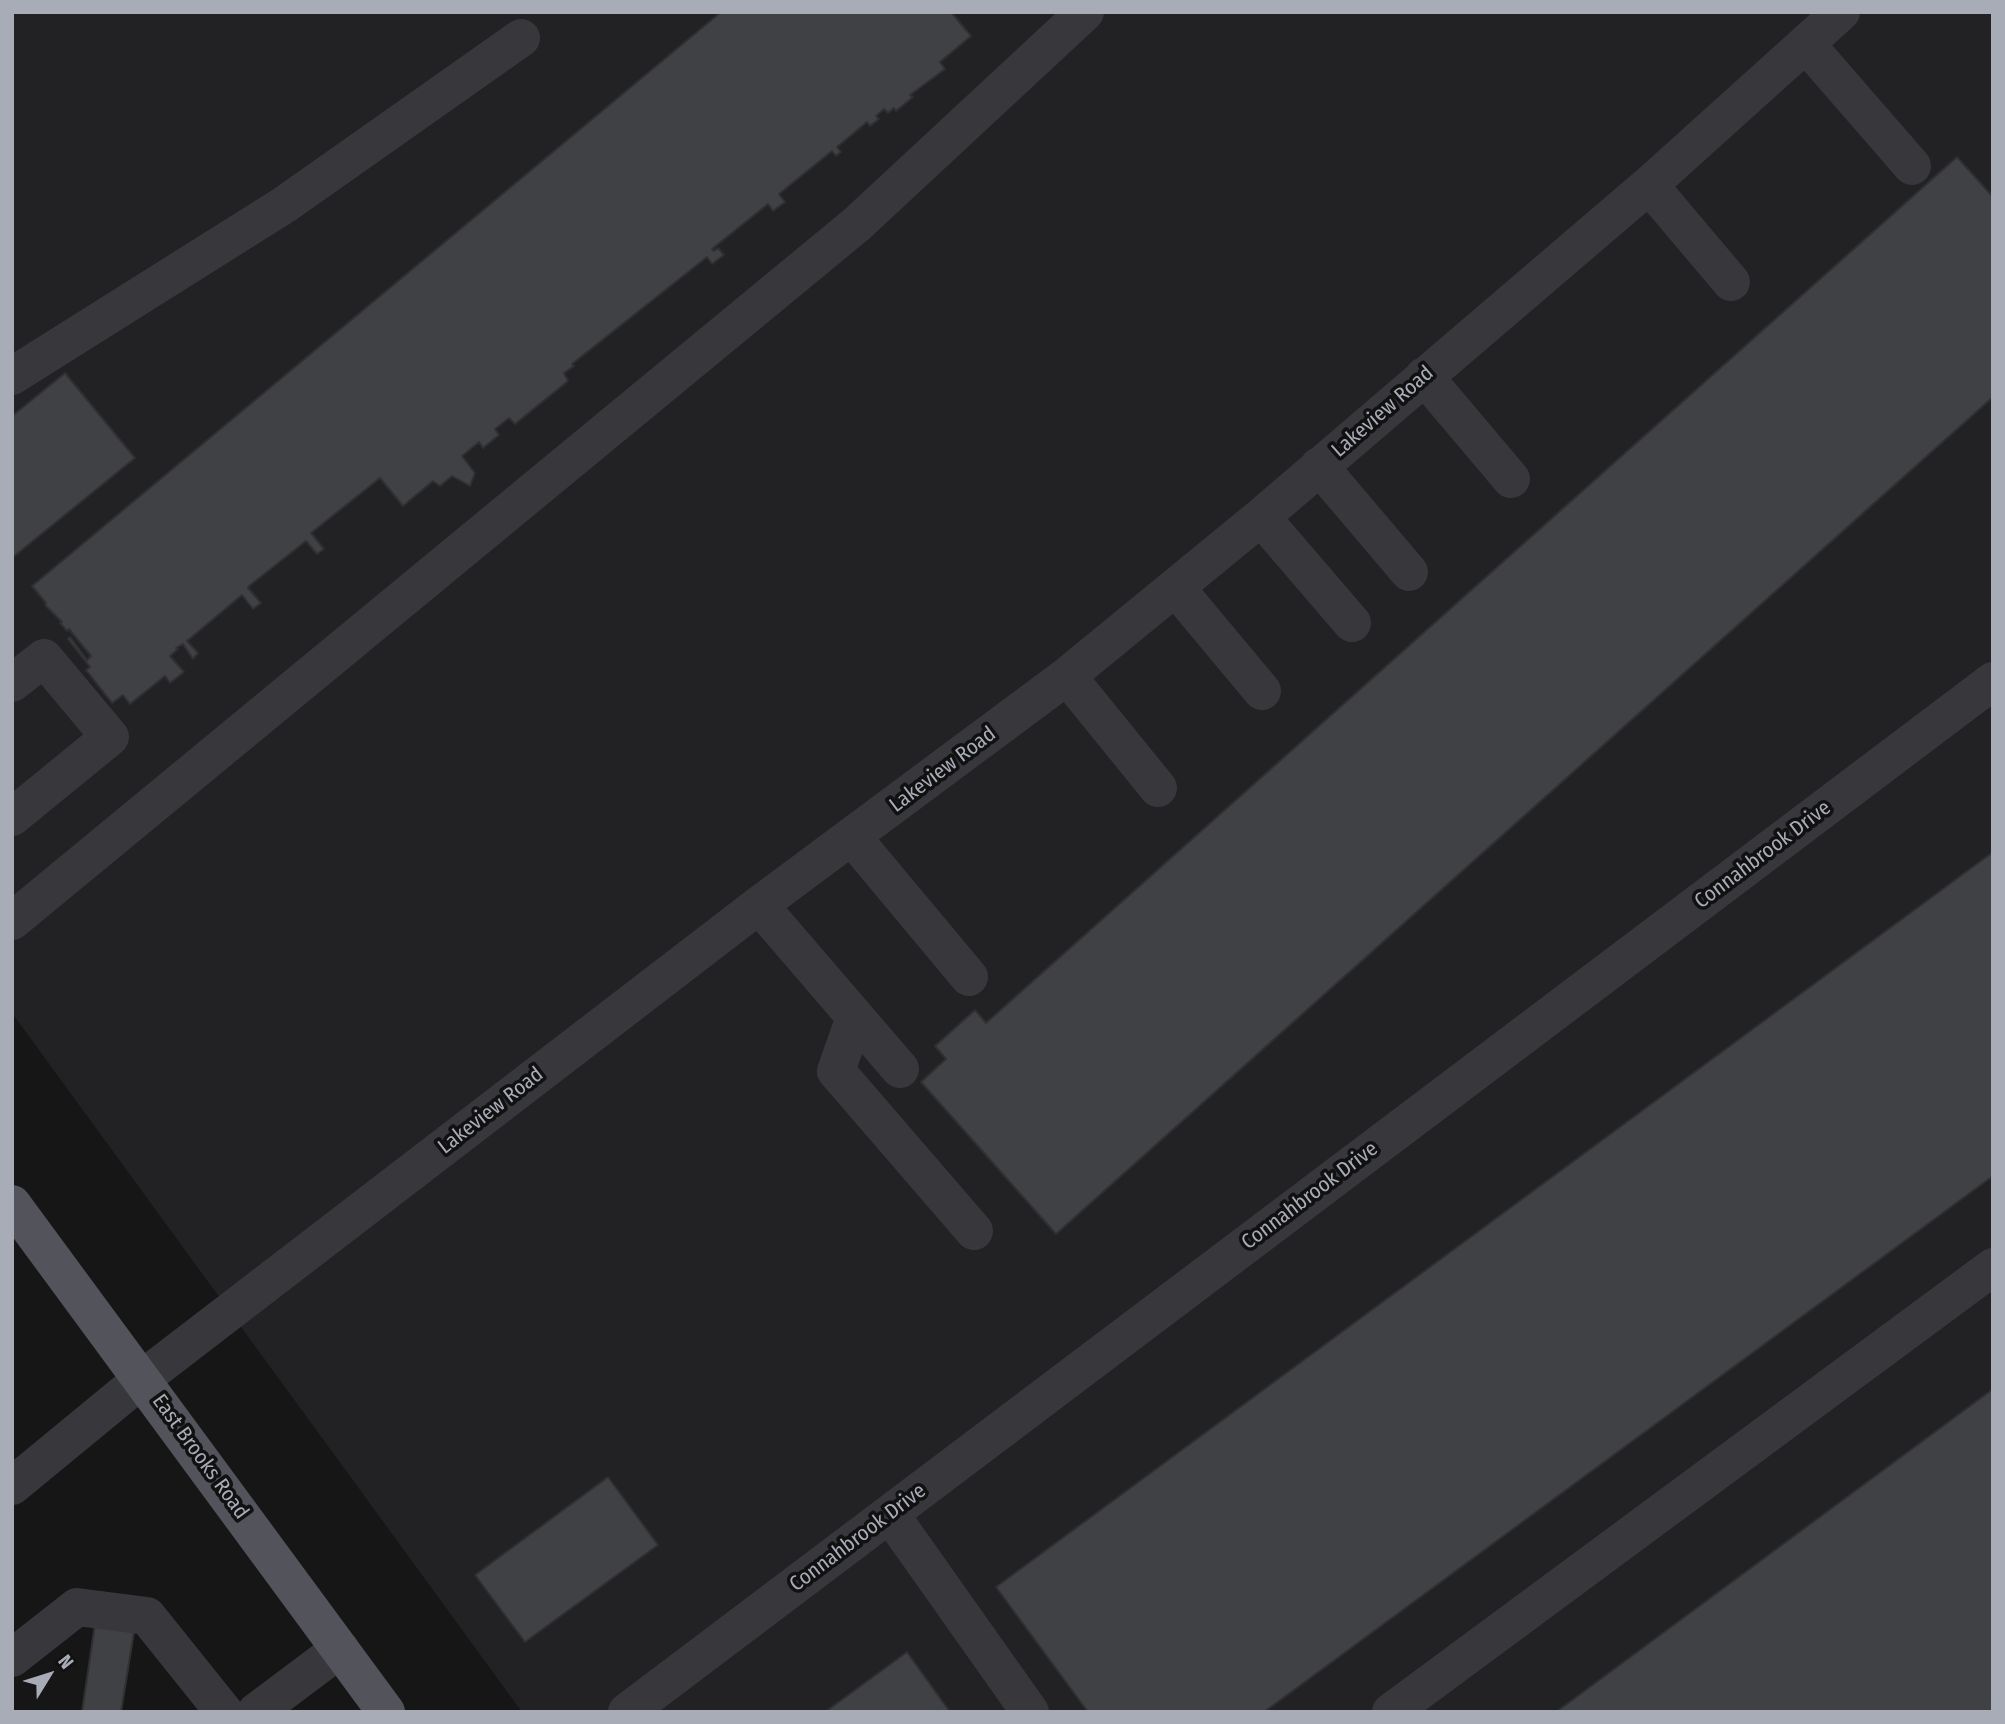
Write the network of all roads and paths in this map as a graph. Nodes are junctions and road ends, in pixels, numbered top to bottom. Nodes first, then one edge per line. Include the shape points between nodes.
1 (1085, 12) edge
2 (1841, 12) edge
3 (521, 38) dead end
4 (1806, 44) junction
5 (1912, 166) dead end
6 (1649, 185) junction
7 (1731, 282) dead end
8 (12, 376) edge
9 (1423, 376) junction
10 (1319, 466) junction
11 (1511, 479) dead end
12 (1261, 517) junction
13 (1409, 572) dead end
14 (1176, 588) junction
15 (1352, 623) dead end
16 (1068, 676) junction
17 (1993, 681) edge
18 (12, 683) edge
19 (1262, 691) dead end
20 (1158, 788) dead end
21 (12, 817) edge
22 (853, 838) junction
23 (759, 905) junction
24 (12, 921) edge
25 (969, 977) dead end
26 (855, 1017) junction
27 (900, 1069) dead end
28 (12, 1204) edge
29 (974, 1231) dead end
30 (1993, 1266) edge
31 (142, 1379) junction
32 (12, 1486) edge
33 (890, 1514) junction
34 (340, 1649) junction
35 (12, 1658) edge
36 (224, 1712) edge
37 (256, 1712) edge
38 (386, 1712) edge
39 (627, 1712) edge
40 (1030, 1712) edge
41 (1391, 1712) edge

1 - 24 street via 857,224
2 - 4 street, Lakeview Road
3 - 8 street via 284,205
4 - 5 street
4 - 6 street, Lakeview Road
6 - 7 street
6 - 9 street, Lakeview Road
9 - 10 street, Lakeview Road
9 - 11 street
10 - 12 street, Lakeview Road
10 - 13 street
12 - 14 street, Lakeview Road
12 - 15 street
14 - 16 street, Lakeview Road
14 - 19 street
16 - 20 street
16 - 22 street, Lakeview Road
17 - 33 street, Connahbrook Drive
18 - 21 street via 44,658 110,737
22 - 23 street, Lakeview Road
22 - 25 street
23 - 26 street
23 - 31 street, Lakeview Road
26 - 27 street
26 - 29 street via 835,1071
28 - 31 main road, East Brooks Road
30 - 41 street
31 - 32 street, Lakeview Road
31 - 34 main road, East Brooks Road
33 - 39 street, Connahbrook Drive
33 - 40 street
34 - 37 street
34 - 38 main road, East Brooks Road
35 - 36 street via 77,1607 147,1616

